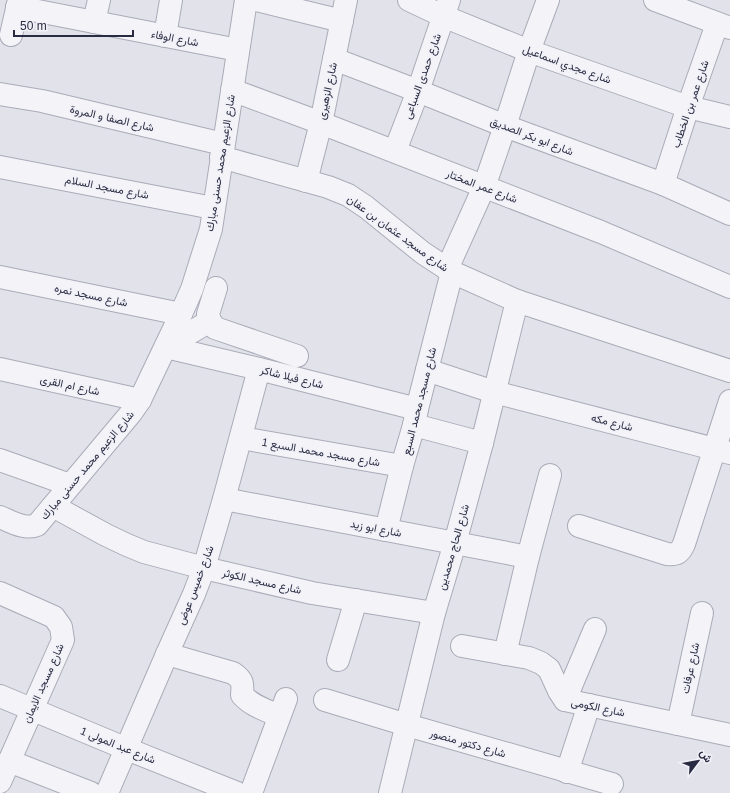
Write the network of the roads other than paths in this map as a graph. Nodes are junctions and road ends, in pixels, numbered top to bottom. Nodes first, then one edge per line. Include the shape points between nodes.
1 (99, 0) edge
2 (171, 0) edge
3 (246, 0) edge
4 (256, 0) edge
5 (346, 0) edge
6 (409, 0) edge
7 (548, 0) edge
8 (655, 0) edge
9 (18, 4) edge
10 (446, 8) edge
11 (342, 21) junction
12 (94, 22) junction
13 (724, 26) edge
14 (11, 35) dead end
15 (165, 36) junction
16 (238, 50) junction
17 (529, 51) junction
18 (334, 59) junction
19 (232, 90) junction
20 (418, 91) junction
21 (0, 94) edge
22 (688, 107) junction
23 (730, 117) edge
24 (321, 122) junction
25 (505, 126) junction
26 (222, 151) junction
27 (395, 152) junction
28 (0, 167) edge
29 (306, 181) junction
30 (663, 184) junction
31 (484, 187) junction
32 (213, 208) junction
33 (730, 214) edge
34 (449, 270) junction
35 (0, 277) edge
36 (730, 287) edge
37 (216, 288) dead end
38 (517, 301) junction
39 (181, 314) junction
40 (210, 321) junction
41 (166, 347) junction
42 (297, 356) dead end
43 (0, 369) edge
44 (259, 369) junction
45 (427, 370) junction
46 (730, 371) edge
47 (494, 392) junction
48 (140, 400) junction
49 (730, 401) edge
50 (416, 417) junction
51 (240, 438) junction
52 (482, 443) junction
53 (722, 450) edge
54 (0, 460) edge
55 (402, 466) junction
56 (550, 475) dead end
57 (70, 485) junction
58 (224, 499) junction
59 (53, 506) junction
60 (0, 517) edge
61 (579, 526) dead end
62 (386, 530) junction
63 (455, 543) junction
64 (528, 557) junction
65 (204, 568) junction
66 (0, 593) edge
67 (356, 600) junction
68 (434, 613) junction
69 (702, 613) dead end
70 (595, 629) dead end
71 (462, 646) dead end
72 (167, 654) junction
73 (505, 654) junction
74 (338, 660) dead end
75 (0, 696) edge
76 (324, 700) dead end
77 (565, 700) junction
78 (589, 705) junction
79 (32, 709) junction
80 (678, 724) junction
81 (407, 725) junction
82 (730, 736) edge
83 (127, 749) junction
84 (9, 760) junction
85 (567, 772) junction
86 (0, 782) edge
87 (612, 784) dead end
88 (588, 786) edge
89 (91, 793) edge
90 (107, 793) edge
91 (237, 793) edge
92 (251, 793) edge
93 (390, 793) edge

1 - 12 street
2 - 15 street
3 - 16 street, شارع الزعيم محمد حسنى مبارك
4 - 11 street
5 - 11 street, شارع الزهيرى
6 - 10 street, شارع مجدي اسماعيل
7 - 17 street, شارع مسجد محمد السبع
8 - 13 street
9 - 12 street, شارع الوفاء
9 - 14 street
10 - 17 street, شارع مجدي اسماعيل
10 - 20 street, شارع حمدى السباعى
11 - 18 street, شارع الزهيرى
12 - 15 street, شارع الوفاء
13 - 22 street, شارع عمر بن الخطاب
15 - 16 street, شارع الوفاء
16 - 19 street, شارع الزعيم محمد حسنى مبارك
17 - 22 street, شارع مجدي اسماعيل
17 - 25 street, شارع مسجد محمد السبع
18 - 20 street, شارع ابو بكر الصديق
18 - 24 street, شارع الزهيرى
19 - 24 street, شارع عمر المختار
19 - 26 street, شارع الزعيم محمد حسنى مبارك
20 - 25 street, شارع ابو بكر الصديق
20 - 27 street, شارع حمدى السباعى
21 - 26 street, شارع الصفا و المروة via 42,101
22 - 23 street, شارع مجدي اسماعيل
22 - 30 street, شارع عمر بن الخطاب
24 - 27 street, شارع عمر المختار
24 - 29 street, شارع الزهيرى
25 - 30 street, شارع ابو بكر الصديق
25 - 31 street, شارع مسجد محمد السبع
26 - 29 street, شارع مسجد عثمان بن عفان
26 - 32 street, شارع الزعيم محمد حسنى مبارك
27 - 31 street, شارع عمر المختار
28 - 32 street, شارع مسجد السلام
29 - 34 street, شارع مسجد عثمان بن عفان via 348,195
30 - 33 street, شارع ابو بكر الصديق
31 - 34 street, شارع مسجد محمد السبع
31 - 36 street, شارع عمر المختار via 601,232
32 - 39 street, شارع الزعيم محمد حسنى مبارك via 211,229 192,289
34 - 38 street, شارع مسجد عثمان بن عفان
34 - 45 street, شارع مسجد محمد السبع
35 - 39 street, شارع مسجد نمره
37 - 40 street via 208,314
38 - 46 street, شارع مسجد عثمان بن عفان
38 - 47 street, شارع الحاج محمدين
39 - 41 street, شارع الزعيم محمد حسنى مبارك
40 - 41 street
40 - 42 street via 215,328
41 - 44 street, شارع فيلا شاكر
41 - 48 street, شارع الزعيم محمد حسنى مبارك
43 - 48 street, شارع ام القرى
44 - 50 street, شارع فيلا شاكر
44 - 51 street, شارع خميس عوض
45 - 47 street, شارع مكه
45 - 50 street, شارع مسجد محمد السبع
47 - 52 street, شارع الحاج محمدين
47 - 53 street, شارع مكه
48 - 57 street, شارع الزعيم محمد حسنى مبارك
49 - 53 street
50 - 52 street, شارع فيلا شاكر
50 - 55 street, شارع مسجد محمد السبع
51 - 55 street, شارع مسجد محمد السبع 1
51 - 58 street, شارع خميس عوض
52 - 63 street, شارع الحاج محمدين
53 - 61 street via 681,551 667,554
54 - 57 street
55 - 62 street, شارع مسجد محمد السبع
56 - 64 street
57 - 59 street, شارع الزعيم محمد حسنى مبارك
58 - 62 street, شارع ابو زيد
58 - 65 street, شارع خميس عوض
59 - 60 street, شارع الزعيم محمد حسنى مبارك via 37,525 32,527
59 - 65 street, شارع مسجد الكوثر via 126,545
62 - 63 street, شارع ابو زيد
63 - 64 street, شارع ابو زيد
63 - 68 street, شارع الحاج محمدين
64 - 73 street
65 - 67 street, شارع مسجد الكوثر via 312,593
65 - 72 street, شارع خميس عوض
66 - 79 street, شارع مسجد الايمان via 54,617 61,627 63,640
67 - 68 street, شارع مسجد الكوثر
67 - 74 street
68 - 81 street, شارع الحاج محمدين
69 - 80 street, شارع عرفات
70 - 77 street
71 - 73 street, شارع الكومى
72 - 83 street, شارع خميس عوض
72 - 92 street via 233,674 239,678 242,695 247,700 253,704 282,708
73 - 77 street, شارع الكومى via 541,663 549,670
75 - 79 street, شارع عبد المولى 1
76 - 81 street, شارع دكتور منصور
77 - 78 street, شارع الكومى
78 - 80 street, شارع الكومى
78 - 85 street
79 - 83 street, شارع عبد المولى 1
79 - 84 street, شارع مسجد الايمان
80 - 82 street, شارع الكومى
81 - 85 street, شارع دكتور منصور
81 - 93 street, شارع الحاج محمدين
83 - 90 street, شارع خميس عوض
83 - 91 street, شارع عبد المولى 1
84 - 86 street, شارع مسجد الايمان
84 - 89 street
85 - 88 street, شارع دكتور منصور
87 - 88 street, شارع دكتور منصور

